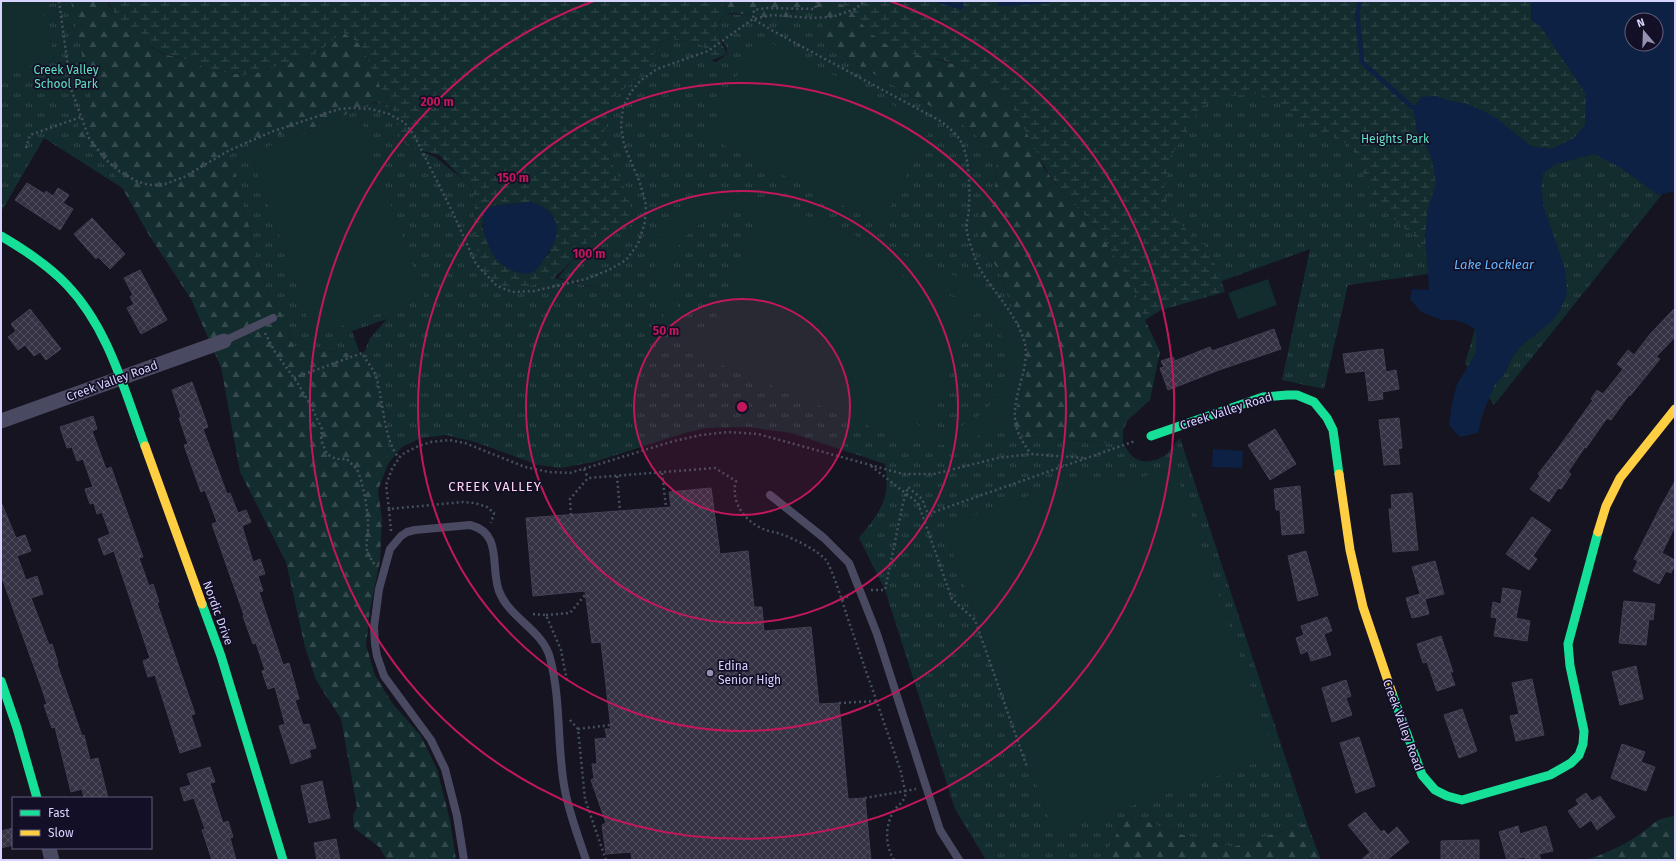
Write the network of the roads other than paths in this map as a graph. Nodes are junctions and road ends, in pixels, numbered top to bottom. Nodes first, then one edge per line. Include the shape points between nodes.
1 (1, 236) edge
2 (273, 318) dead end
3 (224, 341) joint
4 (121, 378) junction
5 (1675, 409) edge
6 (1, 421) edge
7 (1151, 436) road end
8 (770, 495) dead end
9 (1, 681) edge
10 (37, 797) edge
11 (49, 849) edge
12 (52, 860) edge
13 (283, 860) edge
14 (464, 860) edge
15 (586, 860) edge
16 (959, 860) edge

1 - 4 street, Nordic Drive via 24,248 49,266 76,294 97,325
2 - 3 lane
3 - 4 street, Creek Valley Road
4 - 6 street, Creek Valley Road
4 - 13 street, Nordic Drive via 221,656
5 - 7 street, Creek Valley Road via 1620,478 1606,506 1597,535 1568,644 1568,658 1584,732 1582,749 1575,760 1554,774 1462,800 1449,798 1432,789 1418,768 1363,607 1350,550 1333,430 1326,415 1314,402 1303,396 1278,394
8 - 16 lane via 824,538 849,563 877,634 940,830
9 - 10 street
11 - 12 street
14 - 15 lane via 457,816 445,769 431,740 384,676 377,656 374,627 379,589 394,542 407,532 470,525 479,527 490,539 497,583 505,604 544,644 550,657 564,783 575,829

